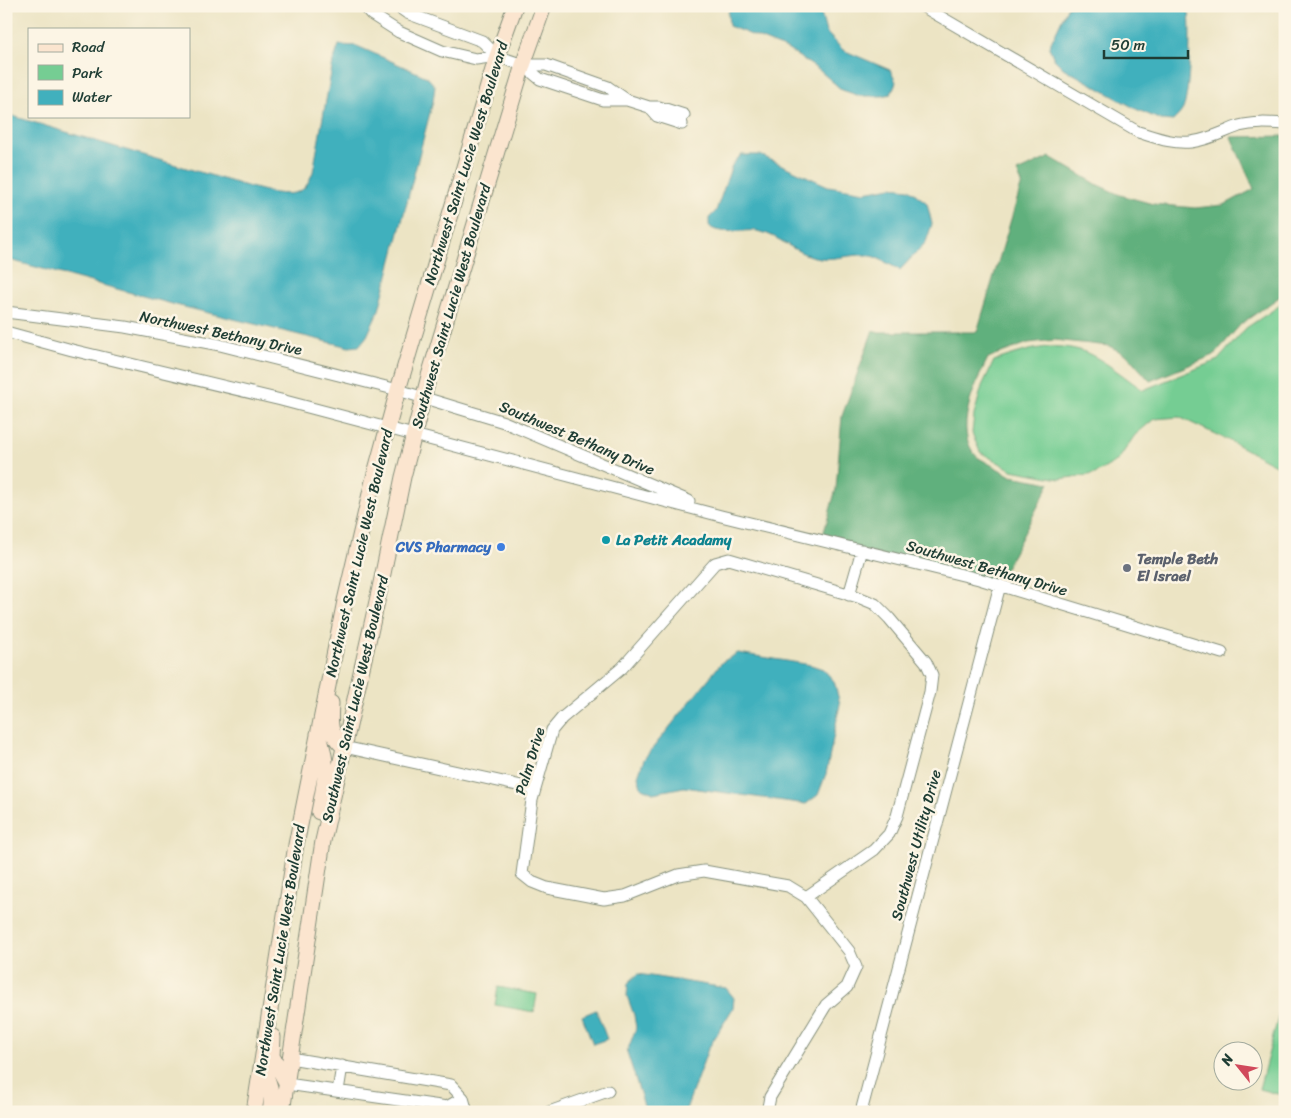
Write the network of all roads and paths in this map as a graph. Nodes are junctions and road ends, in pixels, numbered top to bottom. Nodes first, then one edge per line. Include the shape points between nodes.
1 (364, 6) edge
2 (397, 6) edge
3 (515, 6) edge
4 (544, 6) edge
5 (922, 6) edge
6 (497, 56) junction
7 (523, 65) junction
8 (683, 119) dead end
9 (1285, 124) edge
10 (6, 312) edge
11 (6, 332) edge
12 (398, 390) junction
13 (423, 397) junction
14 (388, 429) junction
15 (414, 434) junction
16 (742, 520) junction
17 (862, 550) junction
18 (1000, 585) junction
19 (849, 595) junction
20 (1222, 653) dead end
21 (334, 654) junction
22 (318, 733) junction
23 (344, 747) junction
24 (535, 789) junction
25 (314, 896) junction
26 (806, 897) junction
27 (274, 984) junction
28 (290, 1058) junction
29 (261, 1064) junction
30 (342, 1066) junction
31 (416, 1079) junction
32 (287, 1084) junction
33 (338, 1091) junction
34 (608, 1091) dead end
35 (463, 1098) junction
36 (412, 1101) junction
37 (254, 1112) edge
38 (270, 1112) edge
39 (282, 1112) edge
40 (467, 1112) edge
41 (549, 1112) edge
42 (767, 1112) edge
43 (861, 1112) edge

1 - 6 street via 398,32 442,51 476,59
2 - 6 street via 407,13 482,41
3 - 6 main road, Northwest Saint Lucie West Boulevard
4 - 7 main road, Southwest Saint Lucie West Boulevard
5 - 9 street via 1138,132 1168,142 1190,142 1240,126
6 - 7 street
6 - 12 main road, Northwest Saint Lucie West Boulevard
7 - 8 street via 546,65 608,87 627,100 649,108 657,116
7 - 13 main road, Southwest Saint Lucie West Boulevard
10 - 12 street, Northwest Bethany Drive via 125,327 220,345
11 - 14 street
12 - 13 street, Southwest Bethany Drive
12 - 14 main road, Northwest Saint Lucie West Boulevard
13 - 15 main road, Southwest Saint Lucie West Boulevard
13 - 16 street, Southwest Bethany Drive via 504,422 660,490
14 - 15 street, Southwest Bethany Drive
14 - 21 main road, Northwest Saint Lucie West Boulevard
15 - 16 street, Southwest Bethany Drive
15 - 23 main road, Southwest Saint Lucie West Boulevard
16 - 17 street, Southwest Bethany Drive
17 - 18 street, Southwest Bethany Drive
17 - 19 street
18 - 20 street, Southwest Bethany Drive
18 - 43 street, Southwest Utility Drive
19 - 24 street, Palm Drive via 729,559 715,563 622,668 552,730
19 - 26 street, Palm Drive via 875,604 902,633 926,662 932,675 930,692 897,816 889,834 874,850
21 - 22 main road, Northwest Saint Lucie West Boulevard
21 - 23 main road via 331,730
22 - 25 main road via 326,772 312,860
22 - 27 main road, Northwest Saint Lucie West Boulevard
23 - 24 street
23 - 25 main road, Southwest Saint Lucie West Boulevard
24 - 26 street, Palm Drive via 522,874 546,888 604,900 625,896 678,875 704,871 788,886
25 - 28 main road, Southwest Saint Lucie West Boulevard
26 - 42 street, Palm Drive via 849,951 856,967 847,988 826,1004 770,1097
27 - 29 main road, Northwest Saint Lucie West Boulevard
27 - 32 main road via 272,1056
28 - 30 street
28 - 32 main road, Southwest Saint Lucie West Boulevard
29 - 37 main road, Northwest Saint Lucie West Boulevard
29 - 38 main road via 271,1089
30 - 31 street
30 - 33 street
31 - 35 street via 451,1085
31 - 36 street
32 - 33 street
32 - 39 main road, Southwest Saint Lucie West Boulevard
33 - 36 street
34 - 41 street
35 - 36 street via 447,1107
35 - 40 street

